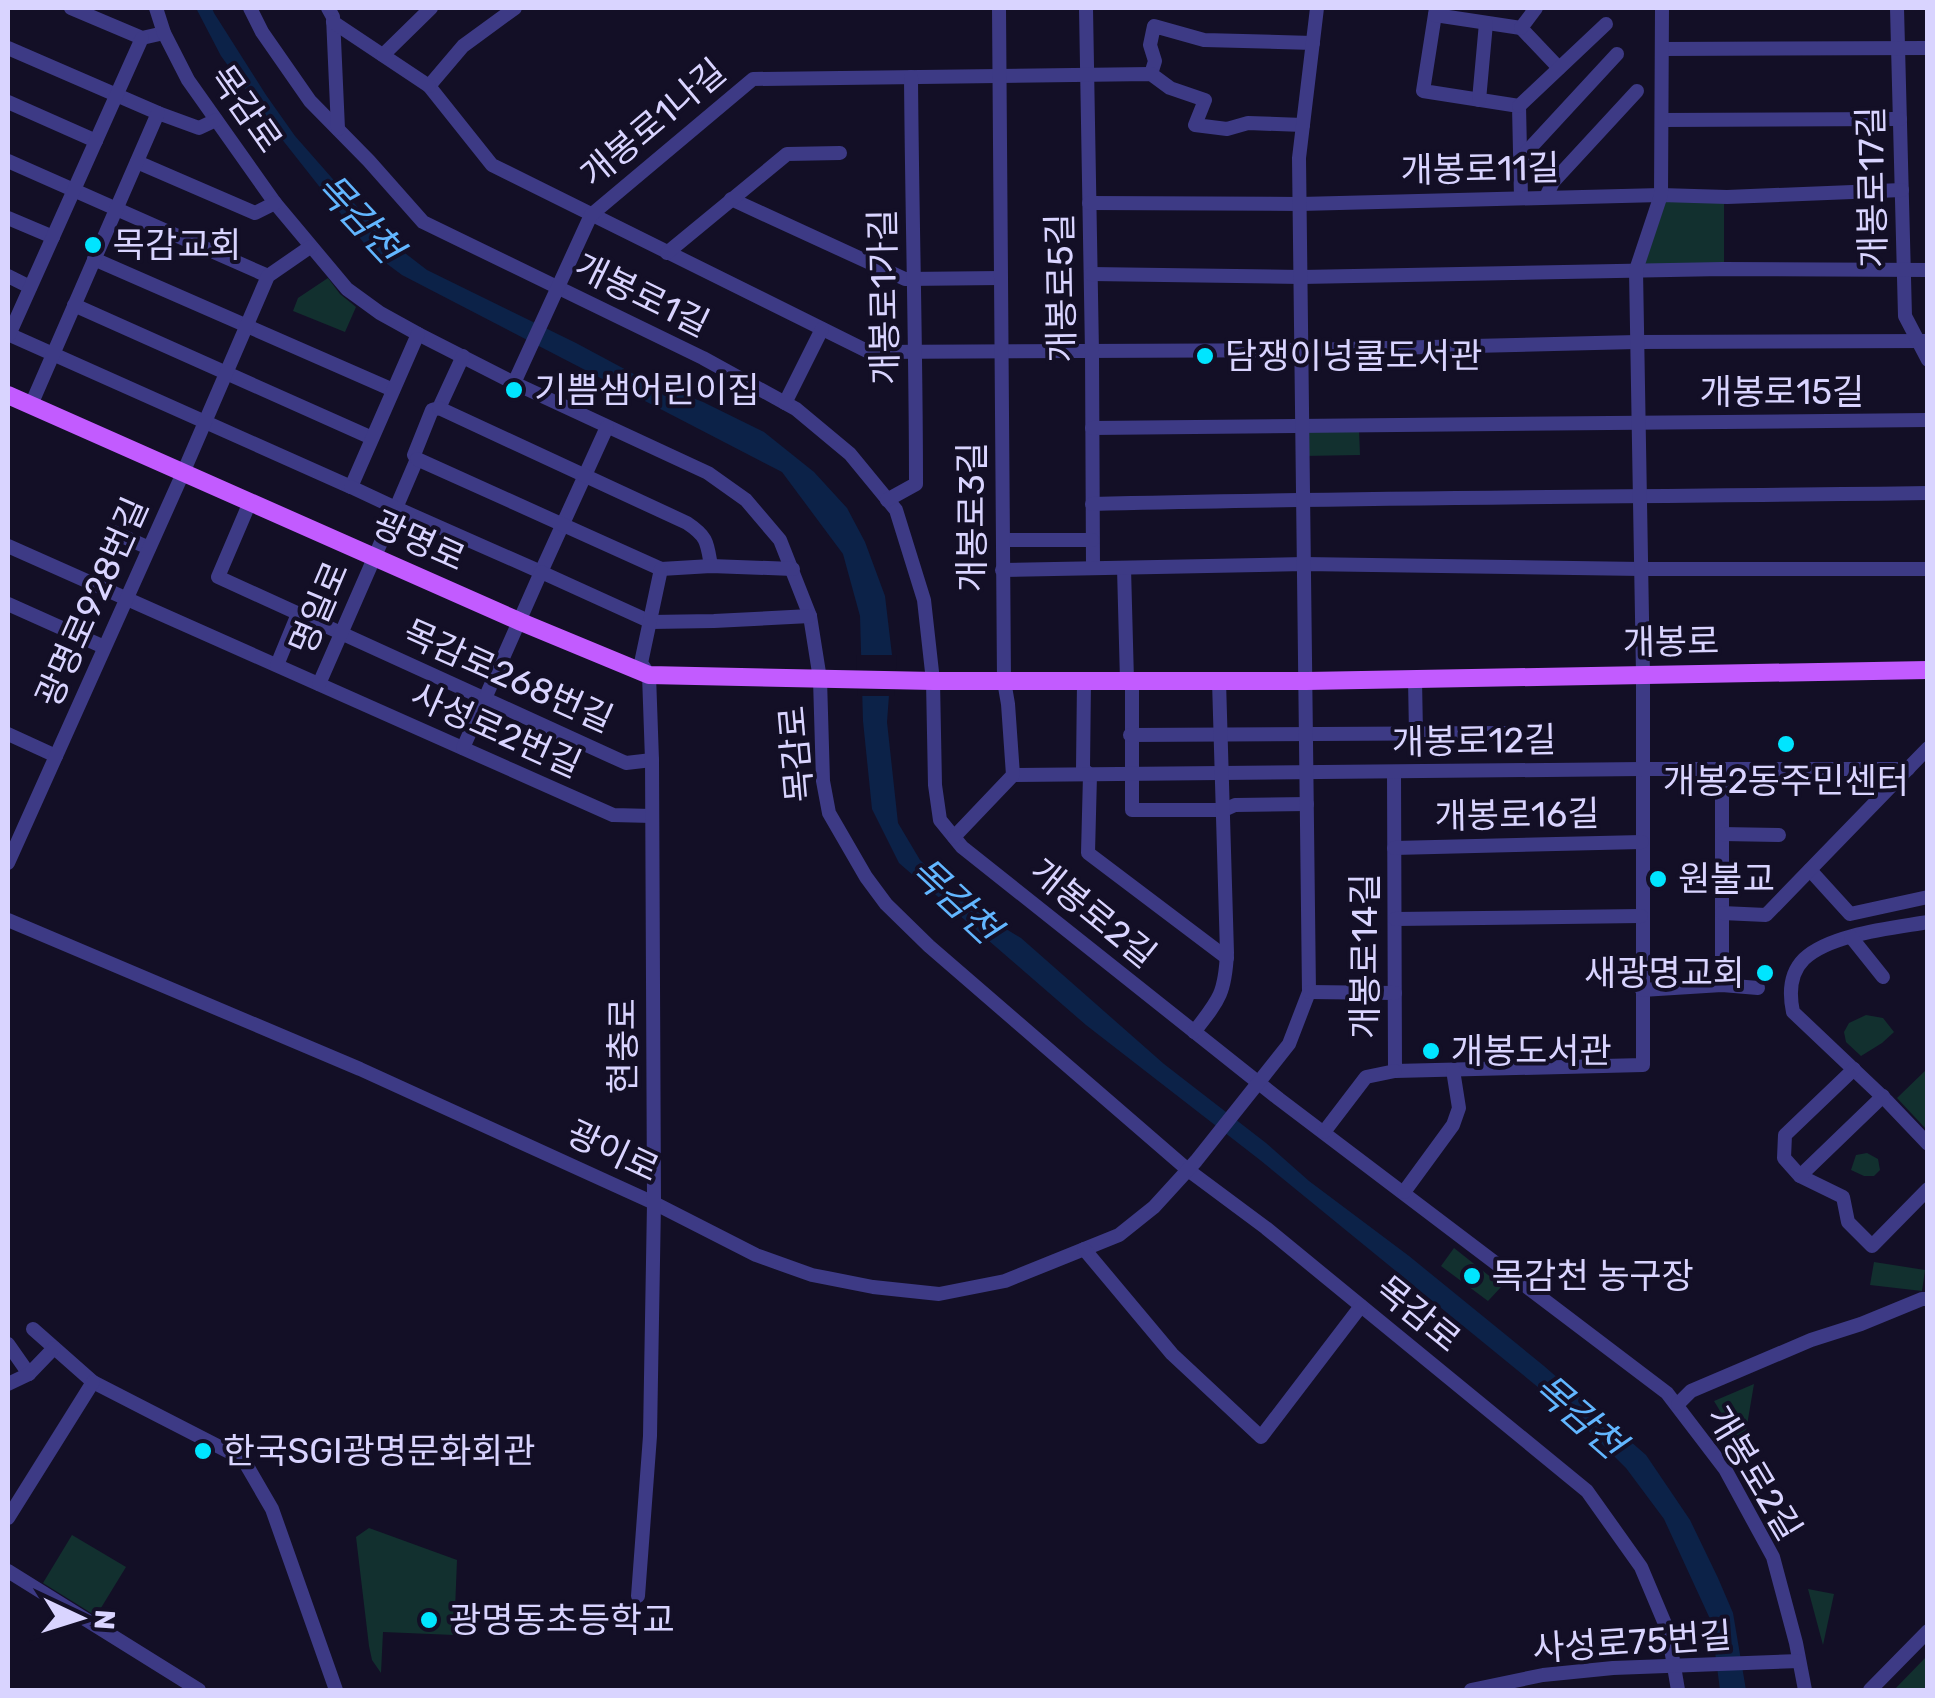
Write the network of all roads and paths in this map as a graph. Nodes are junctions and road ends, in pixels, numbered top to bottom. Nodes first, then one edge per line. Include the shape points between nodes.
1 (72, 8) edge
2 (156, 8) edge
3 (250, 8) edge
4 (431, 8) edge
5 (516, 8) edge
6 (999, 8) edge
7 (1086, 8) edge
8 (1317, 8) edge
9 (1536, 8) edge
10 (1662, 8) edge
11 (1897, 8) edge
12 (1435, 12) edge
13 (331, 15) edge
14 (1486, 23) junction
15 (1606, 24) dead end
16 (1520, 28) junction
17 (164, 32) junction
18 (142, 38) junction
19 (1313, 42) junction
20 (8, 48) edge
21 (1662, 48) junction
22 (1898, 48) junction
23 (1928, 48) edge
24 (1617, 54) dead end
25 (383, 55) junction
26 (1560, 68) junction
27 (1151, 74) junction
28 (1000, 76) junction
29 (1086, 76) junction
30 (911, 77) junction
31 (430, 86) junction
32 (1636, 92) dead end
33 (117, 95) junction
34 (1479, 100) junction
35 (8, 102) edge
36 (1519, 106) junction
37 (158, 113) junction
38 (1900, 118) junction
39 (216, 120) junction
40 (1662, 120) junction
41 (1303, 125) junction
42 (338, 129) junction
43 (96, 141) junction
44 (840, 153) dead end
45 (1520, 159) junction
46 (8, 161) edge
47 (137, 162) junction
48 (1902, 190) junction
49 (74, 191) junction
50 (1661, 194) junction
51 (1520, 198) junction
52 (1546, 198) junction
53 (731, 199) junction
54 (275, 202) junction
55 (1089, 203) junction
56 (1300, 204) junction
57 (116, 210) junction
58 (590, 215) junction
59 (8, 218) edge
60 (52, 238) junction
61 (310, 246) junction
62 (667, 253) junction
63 (94, 259) junction
64 (1636, 270) junction
65 (1904, 270) junction
66 (1928, 270) edge
67 (1091, 274) junction
68 (8, 276) edge
69 (268, 276) junction
70 (1301, 277) junction
71 (1001, 278) junction
72 (913, 279) junction
73 (30, 286) junction
74 (557, 292) junction
75 (74, 306) junction
76 (246, 326) junction
77 (822, 329) junction
78 (418, 334) junction
79 (8, 335) edge
80 (1923, 341) edge
81 (1636, 342) junction
82 (1302, 350) junction
83 (916, 352) junction
84 (1092, 352) junction
85 (1002, 353) junction
86 (53, 354) junction
87 (463, 356) junction
88 (1928, 360) edge
89 (226, 374) junction
90 (516, 378) junction
91 (393, 390) junction
92 (8, 395) edge
93 (785, 403) junction
94 (31, 405) junction
95 (439, 408) junction
96 (1928, 420) edge
97 (204, 423) junction
98 (1638, 423) junction
99 (607, 427) junction
100 (1303, 427) junction
101 (1092, 428) junction
102 (372, 438) junction
103 (418, 459) junction
104 (183, 472) junction
105 (585, 476) junction
106 (351, 487) junction
107 (1928, 493) edge
108 (1640, 498) junction
109 (1304, 499) junction
110 (887, 500) junction
111 (250, 502) junction
112 (1092, 504) junction
113 (396, 508) junction
114 (563, 524) junction
115 (113, 532) dead end
116 (1003, 540) junction
117 (1092, 540) junction
118 (8, 546) edge
119 (149, 548) junction
120 (374, 557) junction
121 (1304, 564) junction
122 (711, 566) junction
123 (793, 568) junction
124 (1093, 568) junction
125 (1124, 568) junction
126 (661, 569) junction
127 (1641, 569) junction
128 (1928, 569) edge
129 (1002, 570) junction
130 (542, 572) junction
131 (126, 598) junction
132 (8, 604) edge
133 (298, 614) junction
134 (810, 616) junction
135 (521, 622) junction
136 (650, 622) junction
137 (340, 634) junction
138 (104, 647) junction
139 (277, 665) junction
140 (1928, 670) edge
141 (648, 674) junction
142 (1643, 675) junction
143 (825, 679) junction
144 (1415, 679) junction
145 (930, 681) junction
146 (1004, 681) junction
147 (1084, 681) junction
148 (1129, 681) junction
149 (1220, 681) junction
150 (1307, 681) junction
151 (319, 684) junction
152 (486, 699) junction
153 (8, 734) edge
154 (1221, 734) junction
155 (1416, 734) junction
156 (1504, 734) dead end
157 (1130, 735) junction
158 (1307, 735) junction
159 (463, 748) junction
160 (1928, 748) edge
161 (56, 756) junction
162 (652, 760) junction
163 (1642, 769) junction
164 (1722, 769) junction
165 (1908, 769) junction
166 (1394, 772) junction
167 (1307, 773) junction
168 (1090, 774) junction
169 (1131, 774) junction
170 (1223, 774) junction
171 (1013, 775) junction
172 (1308, 804) junction
173 (1224, 810) junction
174 (652, 816) junction
175 (1722, 834) junction
176 (1779, 835) dead end
177 (954, 836) junction
178 (1642, 842) junction
179 (1394, 848) junction
180 (8, 863) edge
181 (1810, 870) junction
182 (1928, 897) edge
183 (1722, 914) junction
184 (1642, 916) junction
185 (1395, 919) junction
186 (8, 920) edge
187 (1928, 922) edge
188 (1851, 937) junction
189 (1226, 958) junction
190 (1883, 977) dead end
191 (1722, 985) junction
192 (1758, 988) dead end
193 (1642, 990) junction
194 (1309, 992) junction
195 (1395, 993) junction
196 (1194, 1032) junction
197 (1643, 1065) joint
198 (1453, 1070) junction
199 (1854, 1070) junction
200 (1395, 1071) junction
201 (1258, 1085) junction
202 (1883, 1096) junction
203 (1324, 1132) junction
204 (1928, 1144) edge
205 (1192, 1166) junction
206 (1800, 1176) junction
207 (1928, 1189) edge
208 (1404, 1192) junction
209 (654, 1202) junction
210 (1084, 1249) junction
211 (1928, 1300) edge
212 (1361, 1306) junction
213 (33, 1329) dead end
214 (8, 1344) edge
215 (54, 1348) junction
216 (29, 1374) junction
217 (93, 1382) junction
218 (8, 1384) edge
219 (1678, 1404) junction
220 (8, 1518) edge
221 (8, 1571) edge
222 (638, 1596) dead end
223 (1928, 1631) edge
224 (1791, 1661) junction
225 (1680, 1666) junction
226 (198, 1690) edge
227 (336, 1690) edge
228 (1471, 1690) edge
229 (1678, 1690) edge
230 (1805, 1690) edge
231 (1870, 1690) edge

1 - 18 street
2 - 17 street, 목감로
3 - 42 street, 개봉로1길 via 310,101
4 - 25 street
5 - 31 street via 463,46
6 - 28 street, 개봉로3길
7 - 29 street, 개봉로5길
8 - 19 street
9 - 16 street
10 - 21 street
11 - 22 street, 개봉로17길
12 - 14 street
12 - 34 street via 1423,91
13 - 25 street
13 - 42 street
14 - 16 street
14 - 34 street
15 - 26 street
16 - 26 street
17 - 18 street
17 - 39 street, 목감로
18 - 33 street
19 - 27 street via 1204,40 1154,26
19 - 41 street
20 - 33 street
21 - 22 street
21 - 40 street
22 - 23 street
22 - 38 street, 개봉로17길
24 - 45 street
25 - 31 street
26 - 36 street
27 - 29 street
27 - 41 street via 1205,100 1196,125
28 - 29 street
28 - 30 street, 개봉로1나길
28 - 71 street, 개봉로3길
29 - 55 street, 개봉로5길
30 - 58 street, 개봉로1나길 via 753,79
30 - 72 street, 개봉로1가길
31 - 58 street via 492,165
32 - 52 street via 1552,182
33 - 37 street
33 - 43 street
34 - 36 street
35 - 43 street
36 - 45 street
37 - 39 street via 199,128
37 - 47 street
38 - 40 street
38 - 48 street, 개봉로17길
39 - 54 street, 목감로
40 - 50 street
41 - 56 street
42 - 74 street, 개봉로1길 via 423,222
43 - 49 street
44 - 53 street via 787,154
45 - 51 street
46 - 49 street
47 - 54 street via 255,213
47 - 57 street
48 - 50 street
48 - 65 street, 개봉로17길
49 - 57 street
49 - 60 street
50 - 52 street, 개봉로11길
50 - 64 street
51 - 52 street, 개봉로11길
51 - 56 street, 개봉로11길
53 - 62 street
53 - 72 street
54 - 61 street, 목감로
55 - 56 street, 개봉로11길
55 - 67 street, 개봉로5길
56 - 70 street
57 - 63 street
57 - 69 street
58 - 62 street
58 - 74 street, 개봉로1나길
59 - 60 street
60 - 73 street
61 - 69 street
61 - 78 street, 목감로 via 347,289
62 - 77 street
63 - 75 street
63 - 76 street
64 - 65 street
64 - 70 street
64 - 81 street
65 - 66 street
65 - 80 street, 개봉로17길 via 1905,316
67 - 70 street
67 - 84 street, 개봉로5길
68 - 73 street
69 - 76 street, 광명로928번길
70 - 82 street
71 - 72 street
71 - 85 street, 개봉로3길
72 - 83 street, 개봉로1가길
73 - 79 street
74 - 90 street, 개봉로1나길
74 - 93 street, 개봉로1길
75 - 86 street
75 - 89 street
76 - 89 street, 광명로928번길
76 - 91 street
77 - 83 street via 869,352
77 - 93 street
78 - 87 street, 목감로
78 - 91 street
79 - 86 street
80 - 81 street, 개봉로15길
80 - 88 street, 개봉로17길
81 - 82 street
81 - 98 street
82 - 84 street
82 - 100 street
83 - 85 street
83 - 110 street, 개봉로1가길 via 916,484
84 - 85 street
84 - 101 street, 개봉로5길
85 - 116 street, 개봉로3길
86 - 94 street
86 - 97 street
87 - 90 street, 목감로
87 - 95 street, 명일로
89 - 97 street, 광명로928번길
89 - 102 street
90 - 99 street, 목감로
91 - 102 street
92 - 94 main road, 광명로
93 - 110 street, 개봉로1길 via 850,454
94 - 104 main road, 광명로
95 - 103 street, 명일로 via 432,410
95 - 105 street
96 - 98 street, 개봉로15길
97 - 104 street, 광명로928번길
97 - 106 street
98 - 100 street
98 - 108 street
99 - 105 street
99 - 123 street, 목감로 via 737,493 780,540
100 - 101 street
100 - 109 street
101 - 112 street, 개봉로5길
102 - 106 street
103 - 113 street, 명일로
103 - 114 street
104 - 111 main road, 광명로
104 - 119 street, 광명로928번길
105 - 114 street
105 - 122 street via 702,533
106 - 113 street
107 - 108 street
108 - 109 street
108 - 127 street
109 - 112 street
109 - 121 street
110 - 145 street, 개봉로1길 via 924,600
111 - 120 main road, 광명로
111 - 133 street, 목감로268번길 via 218,578
112 - 117 street, 개봉로5길
113 - 120 street, 명일로
113 - 130 street
114 - 126 street
114 - 130 street
115 - 119 street
116 - 117 street
116 - 129 street, 개봉로3길
117 - 124 street, 개봉로5길
118 - 131 street, 사성로2번길
119 - 131 street, 광명로928번길
120 - 135 main road, 광명로
120 - 137 street, 명일로
121 - 125 street
121 - 127 street
121 - 150 street
122 - 123 street
122 - 126 street
123 - 134 street, 목감로
124 - 125 street
124 - 129 street
125 - 148 street
126 - 136 street, 현충로
127 - 128 street
127 - 142 street
129 - 146 street, 개봉로3길
130 - 135 street
130 - 136 street
131 - 138 street, 광명로928번길
131 - 139 street, 사성로2번길
132 - 138 street
133 - 137 street, 목감로268번길
133 - 139 street
134 - 136 street
134 - 143 street, 목감로
135 - 141 main road, 광명로
135 - 152 street
136 - 141 street, 현충로 via 641,663
137 - 151 street, 명일로
137 - 152 street, 목감로268번길
138 - 161 street, 광명로928번길
139 - 151 street, 사성로2번길
140 - 142 main road, 개봉로
141 - 143 main road, 광명로
141 - 162 street, 현충로
142 - 144 main road, 개봉로
142 - 163 street, 개봉로16길
143 - 145 main road, 개봉로
143 - 205 street, 목감로 via 823,781 829,813 886,904
144 - 150 main road, 개봉로
144 - 155 street
145 - 146 main road, 개봉로
145 - 177 street, 개봉로2길 via 940,820
146 - 147 main road, 개봉로
146 - 171 street
147 - 148 main road, 개봉로
147 - 168 street via 1083,769
148 - 149 main road, 개봉로
148 - 157 street
149 - 150 main road, 개봉로
149 - 154 street
150 - 158 street
151 - 159 street, 사성로2번길
152 - 159 street
152 - 162 street, 목감로268번길 via 626,763
153 - 161 street, 광명로928번길
154 - 157 street, 개봉로12길
154 - 158 street, 개봉로12길
154 - 170 street
155 - 156 street, 개봉로12길
155 - 158 street, 개봉로12길
157 - 169 street
158 - 167 street
159 - 174 street, 사성로2번길 via 613,816
160 - 165 street
161 - 180 street, 광명로928번길
162 - 174 street, 현충로
163 - 164 street, 개봉로12길
163 - 166 street, 개봉로12길
163 - 178 street, 개봉로16길
164 - 165 street, 개봉로12길
164 - 175 street
165 - 181 street
166 - 167 street, 개봉로12길
166 - 179 street, 개봉로14길
167 - 170 street, 개봉로12길
167 - 172 street
168 - 169 street, 개봉로12길
168 - 171 street, 개봉로12길
168 - 189 street via 1088,853
169 - 170 street, 개봉로12길
169 - 173 street via 1132,810
170 - 173 street
171 - 177 street
172 - 173 street
172 - 194 street
173 - 189 street
174 - 209 street, 현충로
175 - 176 street
175 - 183 street
177 - 196 street, 개봉로2길
178 - 179 street, 개봉로16길
178 - 184 street, 개봉로16길
179 - 185 street, 개봉로14길
181 - 182 street via 1850,914
181 - 183 street via 1766,915
183 - 191 street
184 - 185 street
184 - 193 street, 개봉로16길
185 - 195 street, 개봉로14길
186 - 209 street, 광이로
187 - 188 street
188 - 190 street
188 - 199 street via 1803,960 1790,998 1793,1012
189 - 196 street via 1226,984
191 - 192 street
191 - 193 street
193 - 197 street, 개봉로16길
194 - 195 street
194 - 201 street via 1289,1044
195 - 200 street, 개봉로14길
196 - 201 street, 개봉로2길
197 - 198 street, 개봉로14길
198 - 200 street, 개봉로14길
198 - 208 street via 1453,1125
199 - 202 street
199 - 206 street via 1785,1135 1784,1158
200 - 203 street via 1366,1077
201 - 203 street, 개봉로2길
201 - 205 street, 광이로
202 - 204 street
202 - 206 street
203 - 208 street, 개봉로2길
205 - 210 street, 광이로 via 1119,1235
205 - 212 street, 목감로
206 - 207 street via 1843,1197 1848,1222 1872,1246
208 - 219 street, 개봉로2길
209 - 210 street, 광이로 via 756,1256 873,1287 939,1294 1005,1281
209 - 222 street, 현충로 via 650,1436
210 - 212 street via 1172,1354 1261,1436
211 - 219 street, 개봉로2길 via 1811,1340 1691,1390
212 - 225 street, 목감로 via 1586,1491 1641,1566
213 - 215 street
214 - 216 street
215 - 216 street
215 - 217 street
216 - 218 street
217 - 220 street
217 - 227 street via 243,1459 272,1509
219 - 224 street, 개봉로2길 via 1725,1469 1773,1557
221 - 226 street
223 - 231 street
224 - 225 street, 사성로75번길
224 - 230 street, 개봉로2길
225 - 228 street, 사성로75번길 via 1543,1675
225 - 229 street, 목감로

